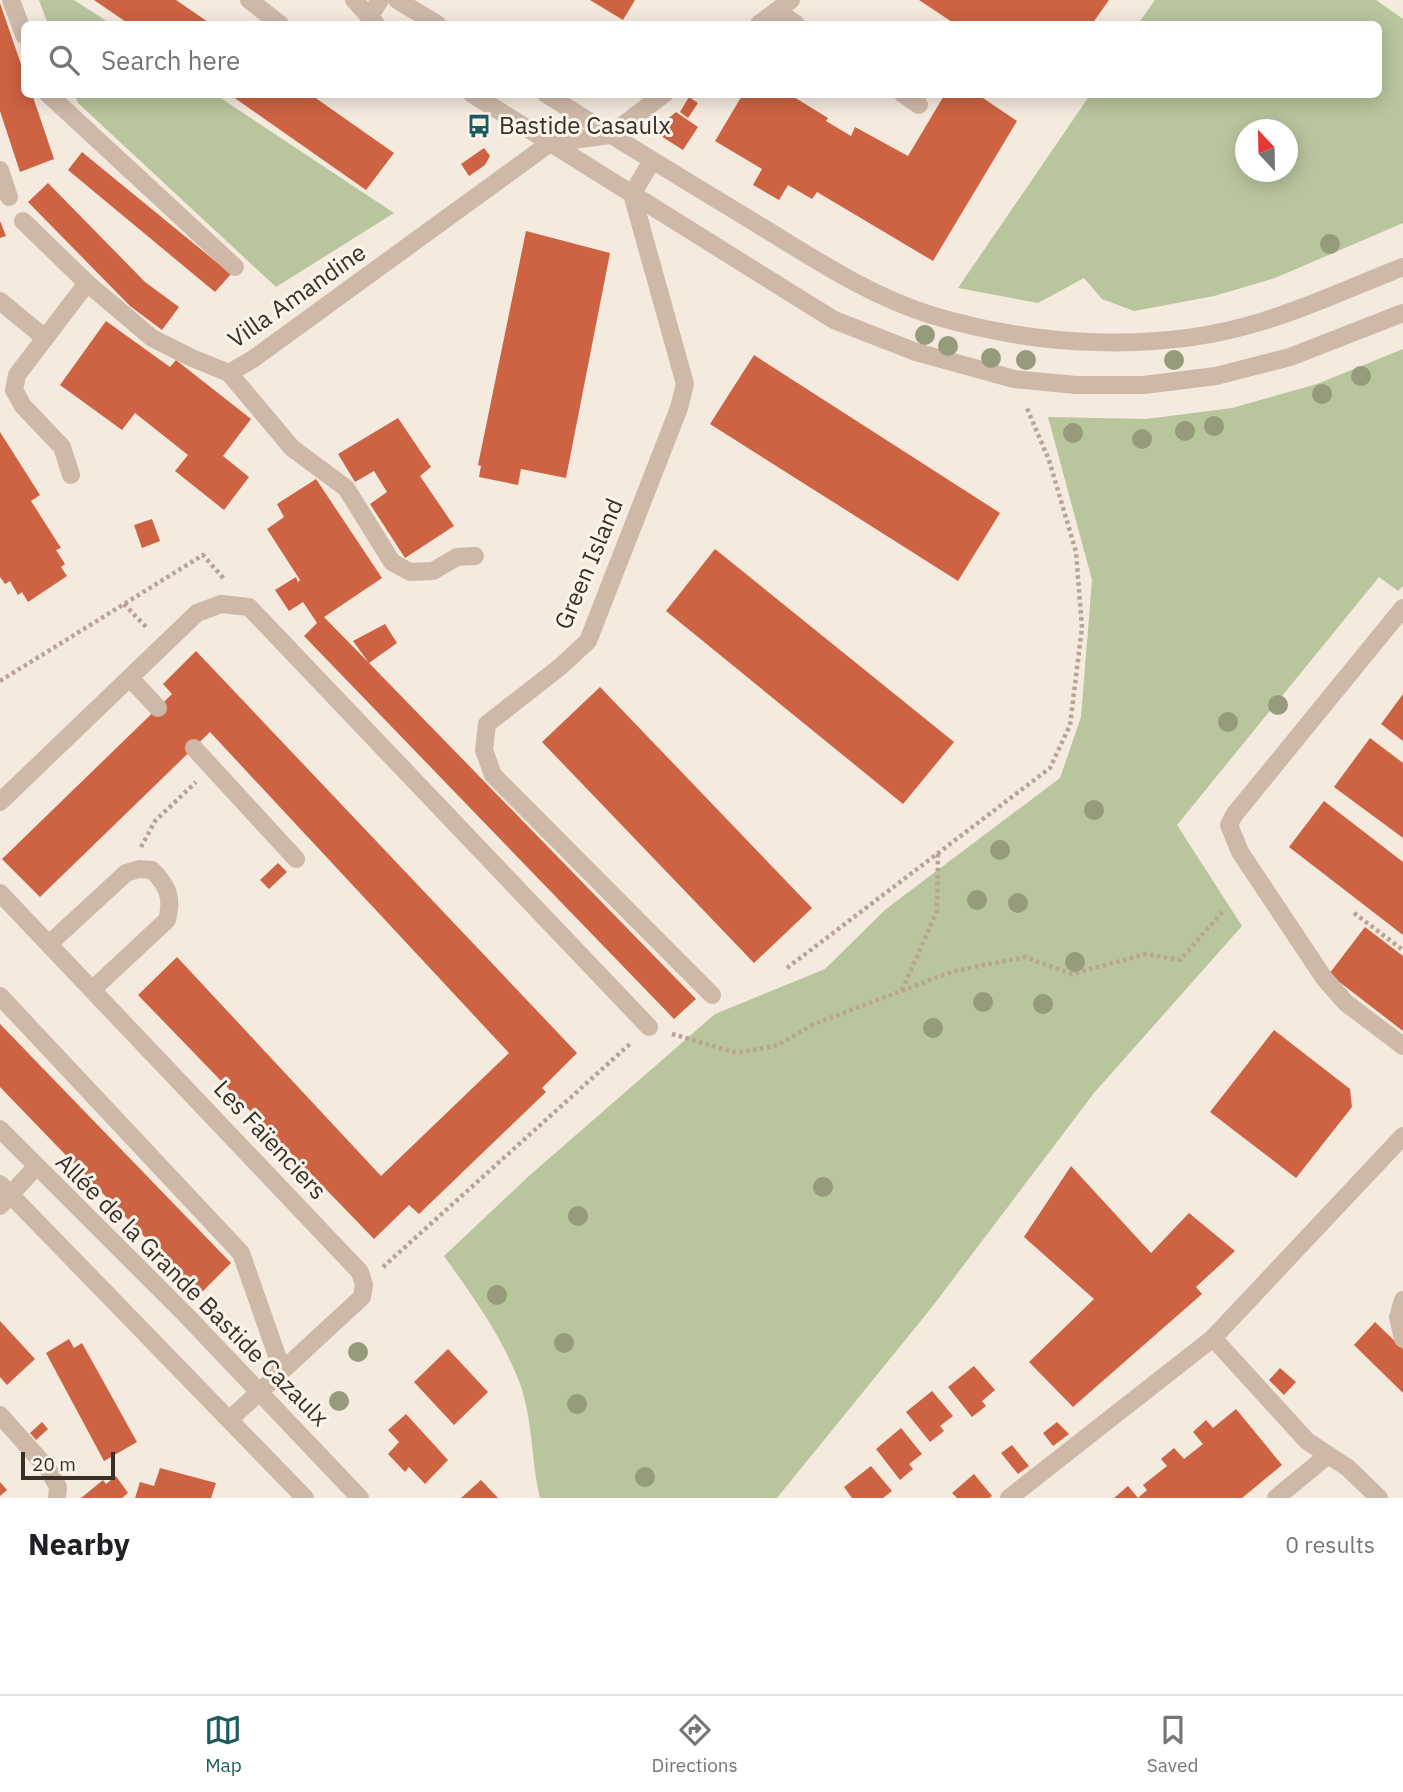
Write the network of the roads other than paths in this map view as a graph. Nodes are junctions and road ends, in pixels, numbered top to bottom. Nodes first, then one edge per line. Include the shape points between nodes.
1 (11, 0) edge
2 (249, 0) edge
3 (354, 0) edge
4 (380, 0) edge
5 (397, 0) edge
6 (783, 6) edge
7 (276, 21) edge
8 (373, 21) edge
9 (430, 21) edge
10 (763, 21) edge
11 (794, 21) edge
12 (21, 27) edge
13 (52, 98) edge
14 (478, 98) edge
15 (552, 98) edge
16 (659, 98) edge
17 (909, 98) edge
18 (919, 105) dead end
19 (610, 135) junction
20 (550, 143) junction
21 (652, 161) junction
22 (0, 170) edge
23 (632, 194) junction
24 (9, 197) dead end
25 (23, 221) dead end
26 (235, 267) dead end
27 (1403, 267) edge
28 (87, 283) junction
29 (0, 301) edge
30 (1403, 313) edge
31 (45, 338) junction
32 (229, 373) junction
33 (71, 475) dead end
34 (475, 556) dead end
35 (1403, 608) edge
36 (130, 678) junction
37 (158, 708) dead end
38 (194, 748) dead end
39 (0, 802) edge
40 (296, 859) dead end
41 (0, 893) edge
42 (49, 944) junction
43 (93, 989) junction
44 (712, 995) dead end
45 (0, 996) edge
46 (649, 1027) road end
47 (1403, 1046) edge
48 (0, 1129) edge
49 (1403, 1136) edge
50 (36, 1167) junction
51 (4, 1195) edge
52 (1403, 1300) edge
53 (1213, 1338) junction
54 (1403, 1339) edge
55 (282, 1370) junction
56 (259, 1392) junction
57 (0, 1415) edge
58 (229, 1420) junction
59 (1328, 1455) junction
60 (351, 1494) edge
61 (57, 1498) edge
62 (305, 1498) edge
63 (1009, 1498) edge
64 (1276, 1498) edge
65 (1379, 1498) edge

1 - 12 street
2 - 7 street
3 - 8 street
4 - 8 street
5 - 9 street
6 - 10 street
6 - 11 street
13 - 26 street
14 - 20 street
15 - 19 street
16 - 19 street
17 - 18 street
19 - 20 street
19 - 21 street
20 - 23 street
20 - 32 street, Villa Amandine
21 - 23 street
21 - 27 street via 854,282 930,314 1026,337 1138,341 1198,336 1260,323
22 - 24 street
23 - 30 street via 835,320 916,352 1014,379 1144,385 1216,376 1290,357
23 - 44 street, Green Island via 685,384 679,408 588,640 487,724 484,750 493,775
25 - 28 street, Villa Amandine
28 - 31 street
28 - 32 street, Villa Amandine via 152,338
29 - 31 street
31 - 33 street via 17,375 14,390 62,447
32 - 34 street via 292,448 346,488 392,562 410,572 433,571 457,557
35 - 47 street via 1229,825 1240,852 1324,978 1346,1003
36 - 37 street
36 - 39 street
36 - 46 street via 197,613 221,604 249,607
38 - 40 street
41 - 42 street, Les Faïenciers
42 - 43 street, Les Faïenciers
42 - 43 street via 126,873 152,870 162,880 171,904 167,920
43 - 55 street, Les Faïenciers via 360,1272 362,1297
45 - 55 street via 241,1253
48 - 50 street, Allée de la Grande Bastide Cazaulx
49 - 53 street
50 - 51 street
50 - 56 street, Allée de la Grande Bastide Cazaulx
51 - 58 street
52 - 54 street via 1398,1317
53 - 59 street via 1307,1441
53 - 63 street
55 - 56 street
56 - 58 street
56 - 60 street, Allée de la Grande Bastide Cazaulx
57 - 61 street via 48,1469 58,1487
58 - 62 street
59 - 64 street
59 - 65 street

